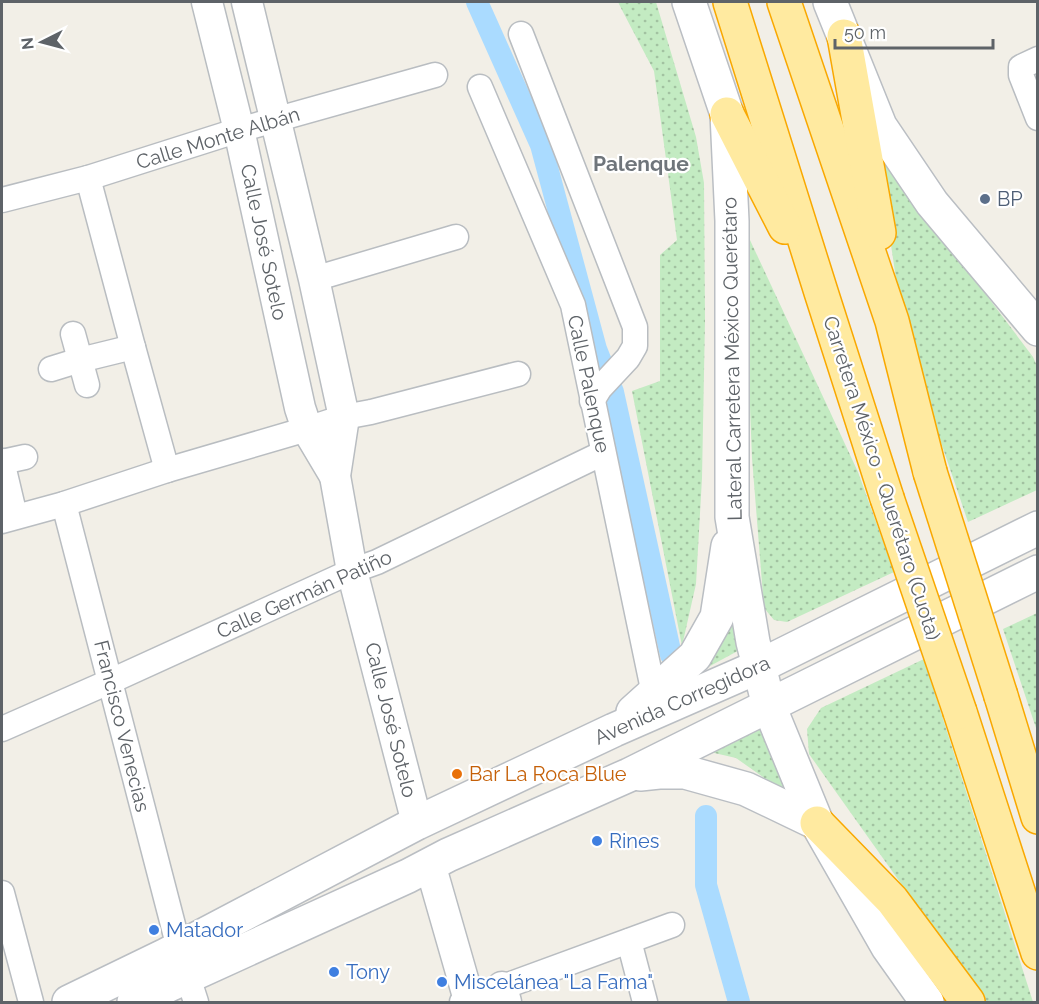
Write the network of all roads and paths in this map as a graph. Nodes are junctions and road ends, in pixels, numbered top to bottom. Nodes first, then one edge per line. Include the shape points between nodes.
1 (207, 2) edge
2 (248, 2) edge
3 (689, 2) edge
4 (730, 2) edge
5 (784, 2) edge
6 (830, 2) edge
7 (520, 34) dead end
8 (844, 36) junction
9 (1029, 63) edge
10 (435, 75) dead end
11 (480, 87) dead end
12 (727, 114) junction
13 (1038, 118) edge
14 (276, 120) junction
15 (239, 130) junction
16 (88, 178) junction
17 (2, 200) edge
18 (456, 237) dead end
19 (314, 279) junction
20 (821, 292) junction
21 (892, 321) junction
22 (1038, 329) edge
23 (73, 334) dead end
24 (133, 347) junction
25 (80, 360) junction
26 (51, 369) dead end
27 (518, 374) dead end
28 (87, 385) dead end
29 (596, 395) junction
30 (344, 417) junction
31 (307, 429) junction
32 (603, 453) junction
33 (25, 457) dead end
34 (2, 462) edge
35 (167, 470) junction
36 (335, 476) junction
37 (64, 504) junction
38 (8, 518) edge
39 (732, 518) junction
40 (1038, 528) edge
41 (352, 571) junction
42 (1038, 572) edge
43 (760, 666) junction
44 (111, 681) junction
45 (654, 694) junction
46 (769, 706) junction
47 (2, 729) edge
48 (614, 730) junction
49 (629, 775) junction
50 (1038, 817) edge
51 (417, 823) junction
52 (817, 823) junction
53 (430, 864) junction
54 (2, 893) edge
55 (672, 925) dead end
56 (629, 941) junction
57 (1038, 953) edge
58 (188, 976) edge
59 (504, 995) edge
60 (466, 1001) edge
61 (32, 1002) edge
62 (69, 1002) edge
63 (134, 1002) edge
64 (645, 1002) edge
65 (927, 1002) edge
66 (968, 1002) edge

1 - 15 street, Calle José Sotelo
2 - 14 street, Calle José Sotelo
3 - 12 main road, Lateral Carretera México Querétaro
4 - 20 highway, Carretera México - Querétaro (Cuota)
5 - 21 highway
6 - 8 main road
7 - 29 street via 635,327 635,346
8 - 21 highway
8 - 22 main road via 880,126 903,161 932,203
9 - 13 street via 1022,75
10 - 14 street, Calle Monte Albán
11 - 29 street, Calle Palenque via 573,305
12 - 20 highway
12 - 39 main road, Lateral Carretera México Querétaro via 732,221
14 - 15 street, Calle Monte Albán
14 - 19 street, Calle José Sotelo
15 - 16 street, Calle Monte Albán
15 - 31 street, Calle José Sotelo
16 - 17 street, Calle Monte Albán
16 - 24 street
18 - 19 street
19 - 30 street, Calle José Sotelo
20 - 57 highway, Carretera México - Querétaro (Cuota), bridge
21 - 50 highway, bridge via 930,472
23 - 25 street
24 - 25 street
24 - 35 street
25 - 26 street
25 - 28 street
27 - 30 street
29 - 32 street, Calle Palenque
30 - 31 street
30 - 36 street, Calle José Sotelo
31 - 35 street
31 - 36 street, Calle José Sotelo
32 - 41 street, Calle Germán Patiño
32 - 45 street, Calle Palenque
33 - 34 street
34 - 38 street
35 - 37 street
36 - 41 street, Calle José Sotelo
37 - 38 street
37 - 44 street, Francisco Venecias
39 - 43 main road, Lateral Carretera México Querétaro
39 - 45 main road via 717,617 694,656
40 - 43 main road, Avenida Corregidora
41 - 44 street, Calle Germán Patiño
41 - 51 street, Calle José Sotelo
42 - 46 main road, Avenida Corregidora
43 - 46 main road, Lateral Carretera México Querétaro
43 - 48 main road, Avenida Corregidora
44 - 47 street, Calle Germán Patiño
44 - 58 street, Francisco Venecias
45 - 48 main road
46 - 49 main road, Avenida Corregidora
46 - 52 main road, Lateral Carretera México Querétaro
48 - 51 main road, Avenida Corregidora
49 - 52 main road via 685,772 746,789
49 - 53 main road, Avenida Corregidora
51 - 58 main road, Avenida Corregidora
52 - 65 main road, Lateral Carretera México Querétaro via 888,947
52 - 66 highway via 892,900
53 - 58 main road, Avenida Corregidora
53 - 60 street
54 - 61 street
55 - 56 street
56 - 59 street
56 - 64 street
58 - 62 main road, Avenida Corregidora
58 - 63 main road, Avenida Corregidora
59 - 60 street

